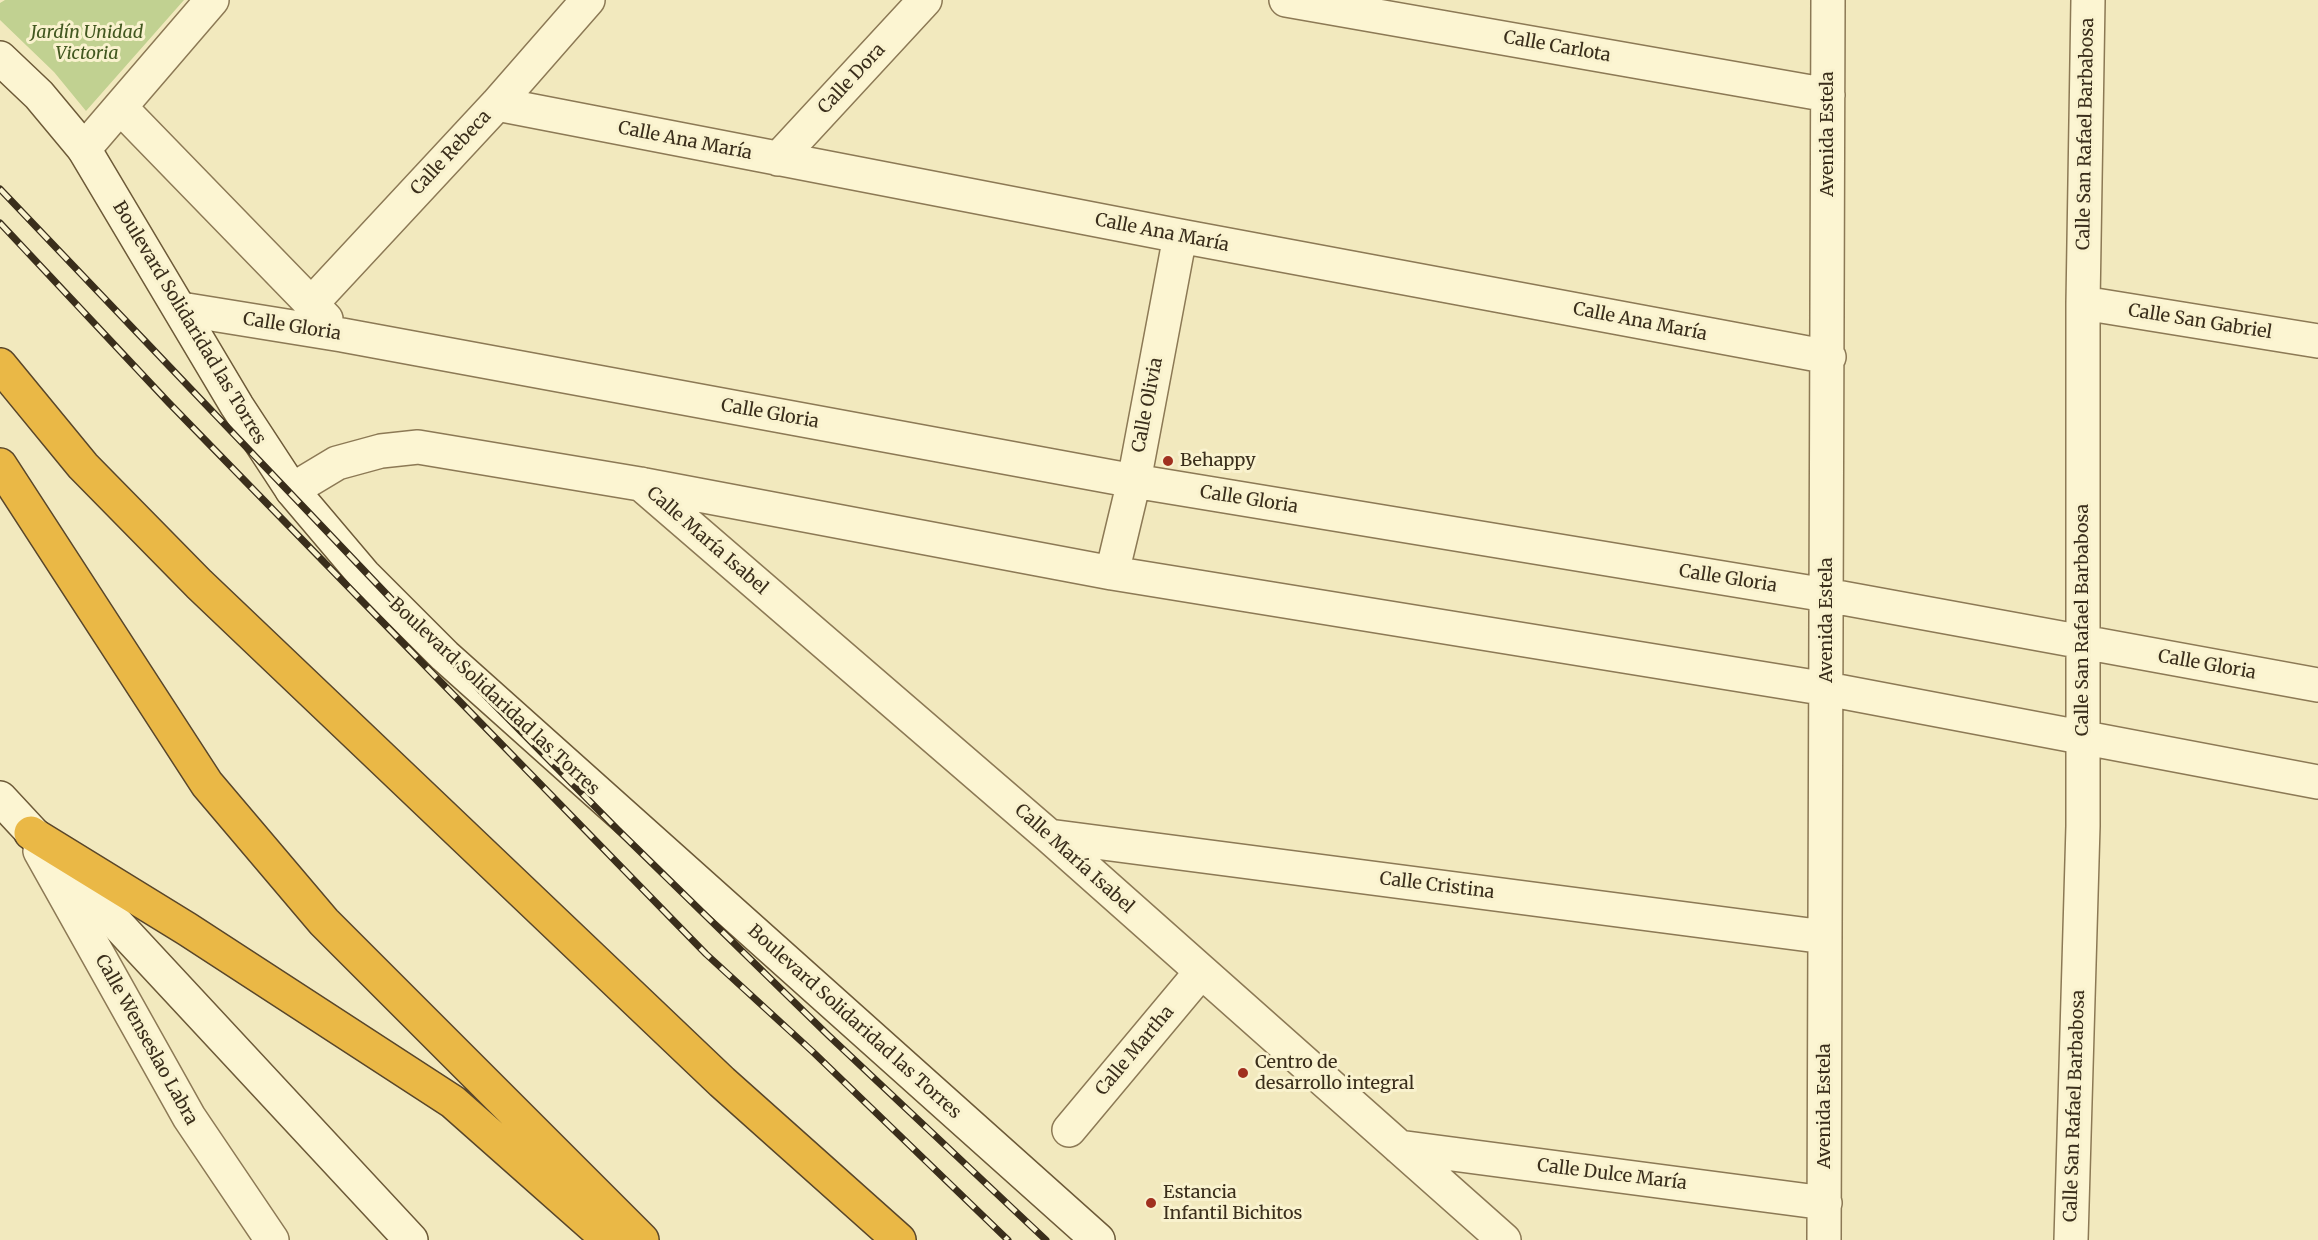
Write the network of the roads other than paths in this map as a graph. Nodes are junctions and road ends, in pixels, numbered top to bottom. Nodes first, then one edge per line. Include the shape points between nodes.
1 (212, 0) edge
2 (588, 0) edge
3 (925, 0) edge
4 (1286, 0) edge
5 (1828, 0) edge
6 (2088, 0) edge
7 (0, 58) edge
8 (1828, 95) junction
9 (497, 104) junction
10 (120, 107) junction
11 (84, 149) junction
12 (778, 159) junction
13 (1180, 236) junction
14 (2083, 303) junction
15 (312, 304) junction
16 (181, 309) junction
17 (342, 335) junction
18 (2318, 341) edge
19 (1829, 357) junction
20 (0, 365) edge
21 (0, 465) edge
22 (1134, 481) junction
23 (640, 484) junction
24 (292, 490) junction
25 (1112, 573) junction
26 (1826, 595) junction
27 (2084, 643) junction
28 (2318, 685) edge
29 (1827, 689) junction
30 (2083, 736) junction
31 (2318, 782) edge
32 (0, 798) edge
33 (31, 833) junction
34 (1049, 836) junction
35 (1825, 937) junction
36 (1201, 972) junction
37 (1069, 1130) dead end
38 (1399, 1147) junction
39 (1825, 1203) junction
40 (272, 1240) edge
41 (411, 1240) edge
42 (609, 1240) edge
43 (642, 1240) edge
44 (899, 1240) edge
45 (1098, 1240) edge
46 (1504, 1240) edge
47 (1824, 1240) edge
48 (2071, 1240) edge

1 - 10 street
2 - 9 street, Calle Rebeca
3 - 12 street, Calle Dora
4 - 8 street, Calle Carlota
5 - 8 street, Avenida Estela
6 - 14 street, Calle San Rafael Barbabosa
7 - 11 street, Boulevard Solidaridad las Torres via 39,94
8 - 19 street, Avenida Estela
9 - 12 street, Calle Ana María
9 - 15 street, Calle Rebeca
10 - 11 street
10 - 15 street
11 - 16 street, Boulevard Solidaridad las Torres
12 - 13 street, Calle Ana María
13 - 19 street, Calle Ana María
13 - 22 street, Calle Olivia
14 - 18 street, Calle San Gabriel
14 - 27 street, Calle San Rafael Barbabosa
15 - 17 street
16 - 17 street, Calle Gloria
16 - 24 street, Boulevard Solidaridad las Torres
17 - 22 street, Calle Gloria
19 - 26 street, Avenida Estela
20 - 44 highway via 83,466 199,584 722,1082
21 - 43 highway via 207,784 324,922
22 - 25 street, Calle Olivia
22 - 26 street, Calle Gloria
23 - 24 street via 418,447 381,451 338,463
23 - 25 street
23 - 34 street, Calle María Isabel
24 - 45 street, Boulevard Solidaridad las Torres via 364,575 445,656
25 - 29 street
26 - 27 street, Calle Gloria
26 - 29 street, Avenida Estela
27 - 28 street, Calle Gloria
27 - 30 street, Calle San Rafael Barbabosa
29 - 30 street
29 - 35 street, Avenida Estela
30 - 31 street
30 - 48 street, Calle San Rafael Barbabosa
32 - 33 street
33 - 40 street, Calle Wenseslao Labra via 189,1117
33 - 41 street
33 - 42 highway via 453,1102
34 - 35 street, Calle Cristina
34 - 36 street, Calle María Isabel
35 - 39 street, Avenida Estela
36 - 37 street, Calle Martha
36 - 38 street, Calle María Isabel
38 - 39 street, Calle Dulce María
38 - 46 street, Calle María Isabel
39 - 47 street, Avenida Estela

